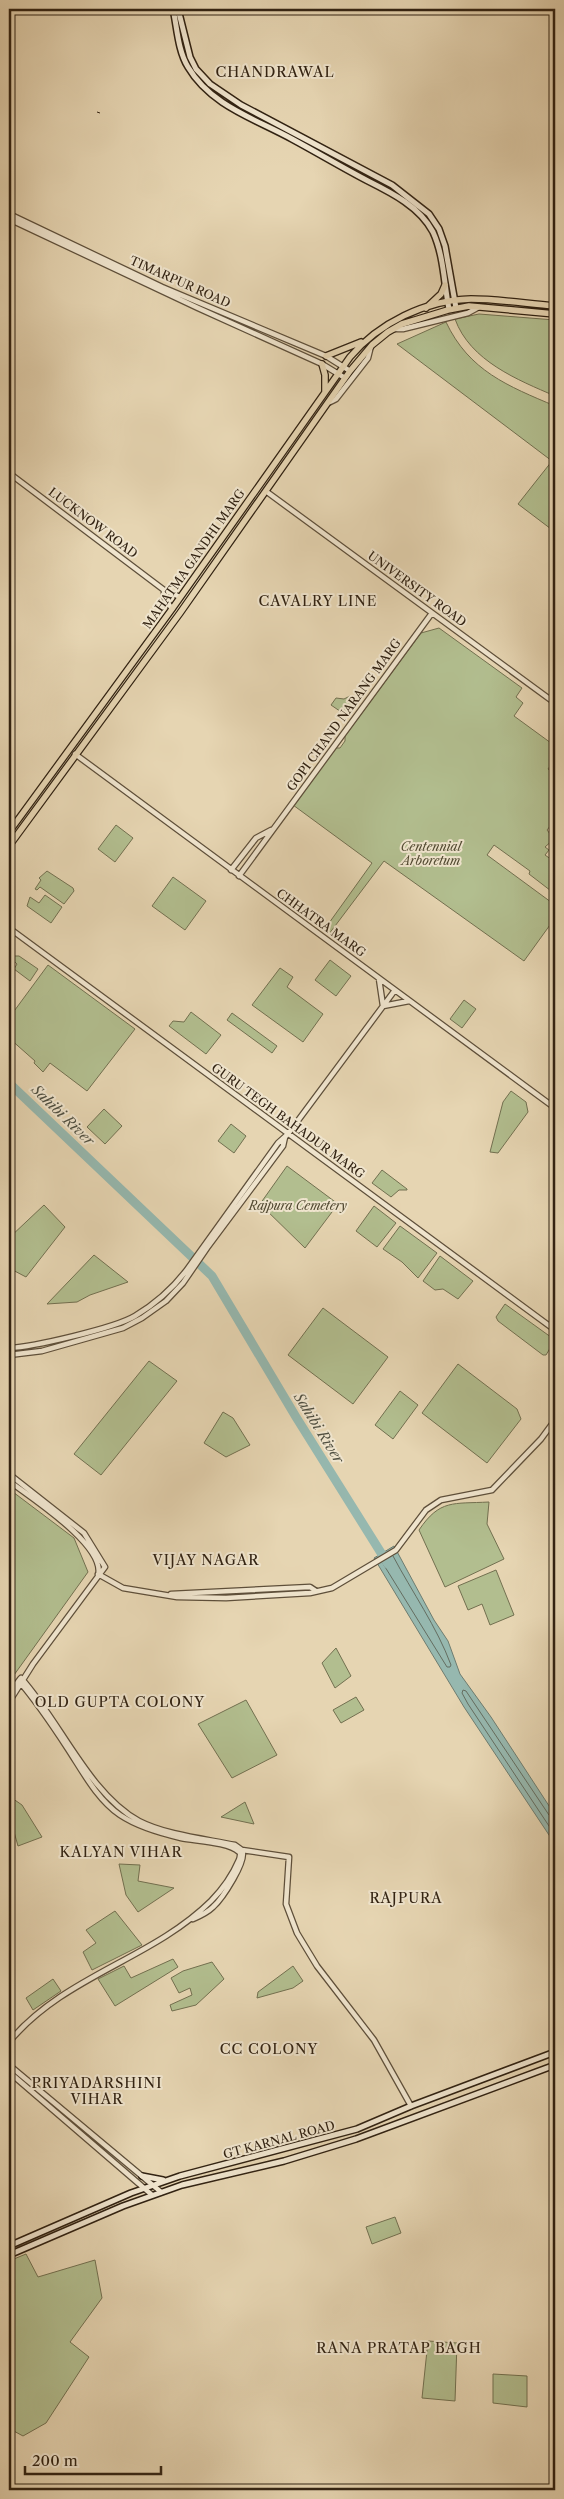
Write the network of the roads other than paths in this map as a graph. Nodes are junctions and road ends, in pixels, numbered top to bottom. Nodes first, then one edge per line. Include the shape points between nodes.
1 (173, 9) edge
2 (178, 9) edge
3 (9, 214) edge
4 (9, 219) edge
5 (446, 285) junction
6 (163, 289) junction
7 (455, 301) junction
8 (448, 302) junction
9 (555, 306) edge
10 (479, 307) junction
11 (456, 308) junction
12 (425, 309) junction
13 (449, 310) junction
14 (555, 314) edge
15 (393, 329) junction
16 (363, 341) junction
17 (372, 345) junction
18 (326, 356) junction
19 (322, 364) junction
20 (343, 366) junction
21 (350, 371) junction
22 (338, 373) junction
23 (345, 378) junction
24 (325, 394) junction
25 (330, 402) junction
26 (9, 473) edge
27 (267, 492) junction
28 (164, 590) junction
29 (180, 597) junction
30 (172, 609) junction
31 (432, 613) junction
32 (126, 671) junction
33 (133, 676) junction
34 (555, 703) edge
35 (75, 754) junction
36 (272, 830) junction
37 (9, 832) edge
38 (9, 846) edge
39 (231, 870) junction
40 (239, 876) junction
41 (9, 928) edge
42 (379, 978) junction
43 (395, 990) junction
44 (410, 1001) junction
45 (383, 1006) junction
46 (555, 1108) edge
47 (286, 1135) junction
48 (188, 1272) junction
49 (555, 1330) edge
50 (9, 1348) edge
51 (11, 1357) edge
52 (555, 1420) edge
53 (9, 1474) edge
54 (9, 1481) edge
55 (98, 1576) junction
56 (22, 1680) junction
57 (9, 1694) edge
58 (9, 1702) edge
59 (241, 1851) junction
60 (9, 2042) edge
61 (555, 2052) edge
62 (555, 2065) edge
63 (9, 2066) edge
64 (9, 2072) edge
65 (411, 2106) junction
66 (110, 2150) junction
67 (106, 2155) junction
68 (142, 2176) junction
69 (166, 2181) junction
70 (154, 2185) junction
71 (145, 2188) junction
72 (161, 2192) junction
73 (152, 2195) junction
74 (9, 2246) edge
75 (9, 2254) edge

1 - 5 main road via 184,59 207,90 242,115 292,138 408,204 433,232
2 - 7 main road via 190,57 210,84 241,105 392,185 429,214 445,246
3 - 6 street, TIMARPUR ROAD
4 - 6 street, TIMARPUR ROAD
5 - 8 main road
5 - 12 main road
6 - 18 street, TIMARPUR ROAD
6 - 19 street, TIMARPUR ROAD
7 - 8 main road, MAHATMA GANDHI MARG
7 - 9 main road, MAHATMA GANDHI MARG via 471,299
7 - 11 main road
8 - 12 main road, MAHATMA GANDHI MARG
8 - 13 main road
10 - 11 main road, MAHATMA GANDHI MARG
10 - 14 main road, MAHATMA GANDHI MARG
10 - 15 street via 468,313 403,330
11 - 13 main road, MAHATMA GANDHI MARG
12 - 16 main road, MAHATMA GANDHI MARG via 386,325
13 - 15 main road, MAHATMA GANDHI MARG
15 - 17 main road, MAHATMA GANDHI MARG
16 - 18 main road
16 - 20 main road, MAHATMA GANDHI MARG
17 - 21 main road, MAHATMA GANDHI MARG
17 - 25 street via 368,358 336,399
18 - 20 street, TIMARPUR ROAD
19 - 22 street, TIMARPUR ROAD
19 - 24 main road via 326,376
20 - 21 street, TIMARPUR ROAD
20 - 22 main road, MAHATMA GANDHI MARG
21 - 23 main road, MAHATMA GANDHI MARG
22 - 23 street, TIMARPUR ROAD
22 - 24 main road, MAHATMA GANDHI MARG
23 - 25 main road, MAHATMA GANDHI MARG
24 - 29 main road, MAHATMA GANDHI MARG
25 - 27 main road, MAHATMA GANDHI MARG
26 - 28 street, LUCKNOW ROAD
27 - 31 street, UNIVERSITY ROAD
27 - 33 main road, MAHATMA GANDHI MARG
28 - 29 street, LUCKNOW ROAD
28 - 30 street via 164,597
29 - 30 main road, MAHATMA GANDHI MARG
30 - 32 main road, MAHATMA GANDHI MARG
31 - 34 street, UNIVERSITY ROAD
31 - 36 street, GOPI CHAND NARANG MARG
32 - 33 main road
32 - 37 main road, MAHATMA GANDHI MARG
33 - 35 main road, MAHATMA GANDHI MARG
35 - 38 main road, MAHATMA GANDHI MARG
35 - 39 street, CHHATRA MARG
36 - 39 street, GOPI CHAND NARANG MARG via 256,838
36 - 40 street, GOPI CHAND NARANG MARG
39 - 40 street, CHHATRA MARG
40 - 42 street, CHHATRA MARG
41 - 47 street, GURU TEGH BAHADUR MARG
42 - 43 street, CHHATRA MARG
42 - 45 street
43 - 44 street, CHHATRA MARG
43 - 45 street
44 - 45 street
44 - 46 street, CHHATRA MARG
45 - 47 street
47 - 48 street via 283,1146
47 - 49 street, GURU TEGH BAHADUR MARG
48 - 50 street via 170,1290 130,1319 55,1340
48 - 51 street via 175,1294 137,1322 73,1343
52 - 55 street via 495,1488 441,1500 426,1510 396,1550 332,1588 226,1598 178,1597 123,1588
53 - 55 street via 84,1533 104,1564
54 - 55 street via 81,1537 99,1566
55 - 56 street
56 - 57 street
56 - 58 street
56 - 59 street via 88,1780 119,1814 158,1832
59 - 60 street via 243,1861 218,1902 207,1912 64,1993
59 - 65 street via 289,1857 286,1904 297,1933 317,1966 374,2040
61 - 65 main road, GT KARNAL ROAD
62 - 72 main road, GT KARNAL ROAD via 356,2139
63 - 66 street
64 - 67 street
65 - 69 main road, GT KARNAL ROAD via 357,2129
66 - 67 street
66 - 68 street
67 - 71 street
68 - 69 main road
68 - 70 street
69 - 70 main road, GT KARNAL ROAD
70 - 71 main road, GT KARNAL ROAD
70 - 72 street
71 - 73 street
71 - 74 main road, GT KARNAL ROAD
72 - 73 main road, GT KARNAL ROAD
73 - 75 main road, GT KARNAL ROAD

